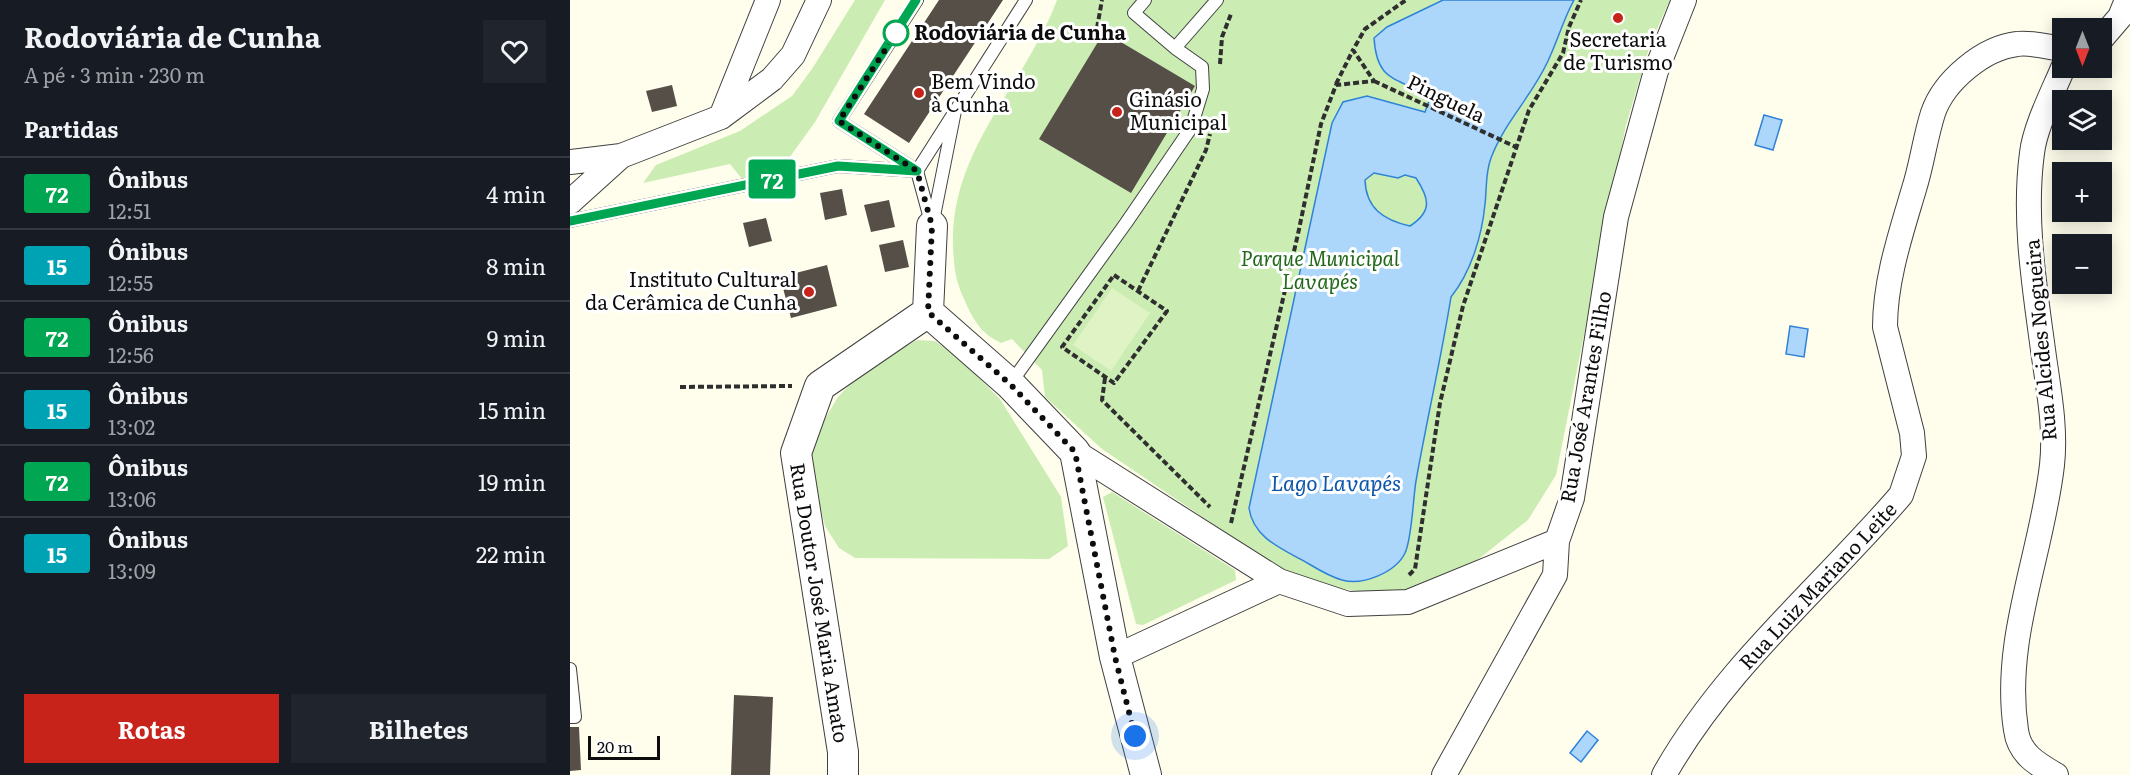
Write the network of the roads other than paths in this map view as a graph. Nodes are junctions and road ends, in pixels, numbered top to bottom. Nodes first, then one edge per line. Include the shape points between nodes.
1 (768, 0) edge
2 (819, 0) edge
3 (916, 0) edge
4 (1026, 0) edge
5 (1145, 0) edge
6 (1217, 0) edge
7 (1684, 0) edge
8 (2127, 0) edge
9 (2112, 27) edge
10 (1175, 48) junction
11 (2052, 48) edge
12 (2059, 78) edge
13 (955, 111) junction
14 (721, 117) junction
15 (621, 156) junction
16 (570, 162) edge
17 (917, 171) junction
18 (570, 202) edge
19 (570, 221) edge
20 (932, 226) junction
21 (928, 312) junction
22 (1010, 384) junction
23 (1075, 452) junction
24 (1557, 541) junction
25 (1279, 581) junction
26 (1115, 657) junction
27 (570, 669) edge
28 (570, 717) edge
29 (843, 775) edge
30 (1146, 775) edge
31 (1444, 775) edge
32 (1664, 775) edge
33 (2056, 775) edge

1 - 14 street
2 - 14 street via 793,55 772,79
3 - 17 lane via 839,121
4 - 13 lane
5 - 10 lane via 1134,13
6 - 10 lane
7 - 24 street, Rua José Arantes Filho via 1656,71 1616,217 1572,498
8 - 9 street via 2121,17
10 - 22 lane via 1202,67 1203,89 1191,128
11 - 32 street, Rua Luiz Mariano Leite via 2019,43 1965,68 1943,90 1933,113 1885,310 1885,327 1914,456 1901,495 1724,687 1689,733
12 - 33 street, Rua Alcides Nogueira via 2032,151 2031,265 2052,412 2052,465 2016,638 2014,687 2016,732 2022,750
13 - 17 lane
13 - 20 lane
14 - 15 street
15 - 16 street
15 - 18 street
17 - 19 lane via 838,166
17 - 20 lane
20 - 21 street
21 - 22 street
21 - 29 street, Rua Doutor José Maria Amato via 820,386 796,453 843,752
22 - 23 street
23 - 25 street
23 - 26 street
24 - 25 street via 1408,602 1348,604
24 - 31 street, Rua José Arantes Filho via 1555,574
25 - 26 street
26 - 30 street
27 - 28 lane via 575,717

